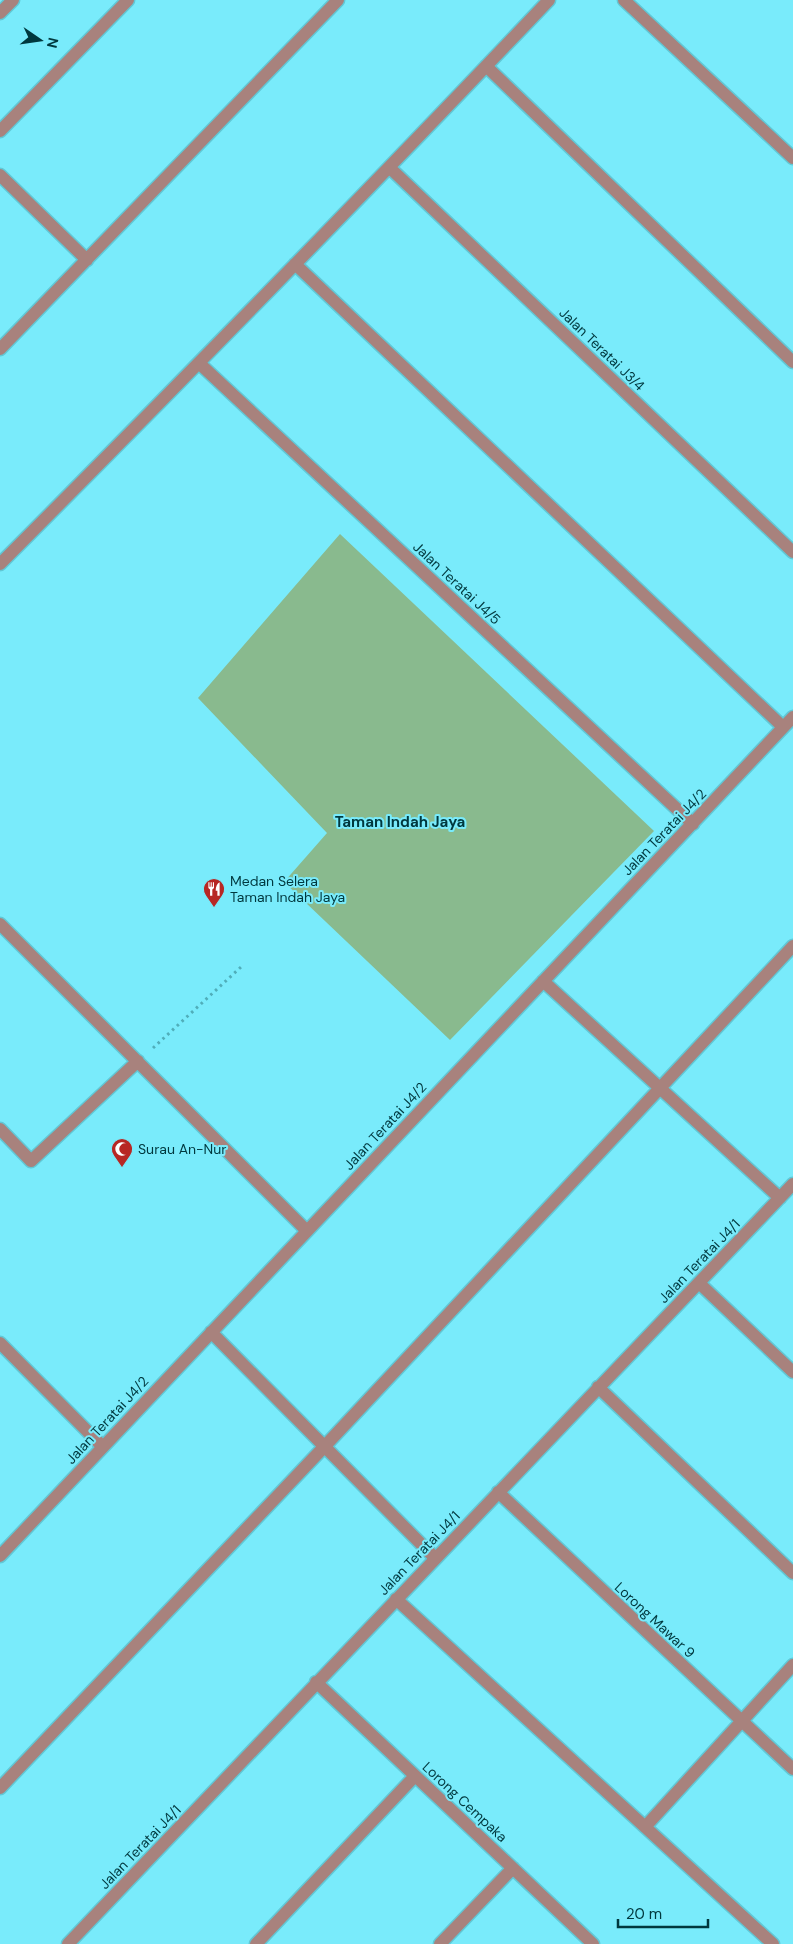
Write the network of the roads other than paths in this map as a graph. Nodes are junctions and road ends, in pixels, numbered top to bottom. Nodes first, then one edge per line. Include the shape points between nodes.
1 (13, 0) edge
2 (128, 0) edge
3 (338, 0) edge
4 (549, 0) edge
5 (624, 0) edge
6 (0, 13) edge
7 (486, 66) junction
8 (0, 131) edge
9 (793, 158) edge
10 (390, 168) junction
11 (0, 175) edge
12 (87, 260) junction
13 (295, 264) junction
14 (0, 349) edge
15 (793, 362) edge
16 (200, 364) junction
17 (793, 552) edge
18 (0, 564) edge
19 (793, 717) edge
20 (783, 728) junction
21 (693, 824) junction
22 (0, 924) edge
23 (793, 946) edge
24 (543, 981) junction
25 (138, 1062) junction
26 (660, 1088) junction
27 (0, 1128) edge
28 (793, 1184) edge
29 (780, 1198) junction
30 (307, 1231) junction
31 (699, 1283) junction
32 (211, 1332) junction
33 (0, 1343) edge
34 (793, 1372) edge
35 (598, 1387) junction
36 (103, 1447) junction
37 (324, 1447) junction
38 (498, 1492) junction
39 (0, 1556) edge
40 (434, 1558) junction
41 (793, 1573) edge
42 (396, 1598) junction
43 (793, 1665) edge
44 (316, 1682) junction
45 (741, 1722) junction
46 (793, 1769) edge
47 (415, 1776) junction
48 (0, 1788) edge
49 (645, 1828) junction
50 (513, 1868) junction
51 (68, 1944) edge
52 (256, 1944) edge
53 (440, 1944) edge
54 (594, 1944) edge
55 (773, 1944) edge

1 - 6 street
2 - 8 street
3 - 12 street
4 - 7 street
5 - 9 street
7 - 10 street
7 - 15 street
10 - 13 street
10 - 17 street, Jalan Teratai J3/4
11 - 12 street
12 - 14 street
13 - 16 street
13 - 20 street
16 - 18 street
16 - 21 street, Jalan Teratai J4/5
19 - 20 street, Jalan Teratai J4/2
20 - 21 street, Jalan Teratai J4/2
21 - 24 street, Jalan Teratai J4/2
22 - 25 street
23 - 26 street
24 - 26 street
24 - 30 street, Jalan Teratai J4/2
25 - 27 street via 31,1161
25 - 30 street
26 - 29 street
26 - 37 street
28 - 29 street, Jalan Teratai J4/1
29 - 31 street, Jalan Teratai J4/1
30 - 32 street, Jalan Teratai J4/2
31 - 34 street
31 - 35 street, Jalan Teratai J4/1
32 - 36 street, Jalan Teratai J4/2
32 - 37 street
33 - 36 street
35 - 38 street, Jalan Teratai J4/1
35 - 41 street
36 - 39 street, Jalan Teratai J4/2
37 - 40 street
37 - 48 street
38 - 40 street, Jalan Teratai J4/1
38 - 45 street, Lorong Mawar 9
40 - 42 street, Jalan Teratai J4/1
42 - 44 street, Jalan Teratai J4/1
42 - 49 street
43 - 45 street
44 - 47 street, Lorong Cempaka
44 - 51 street, Jalan Teratai J4/1
45 - 46 street, Lorong Mawar 9
45 - 49 street
47 - 50 street, Lorong Cempaka
47 - 52 street
49 - 55 street
50 - 53 street
50 - 54 street, Lorong Cempaka

